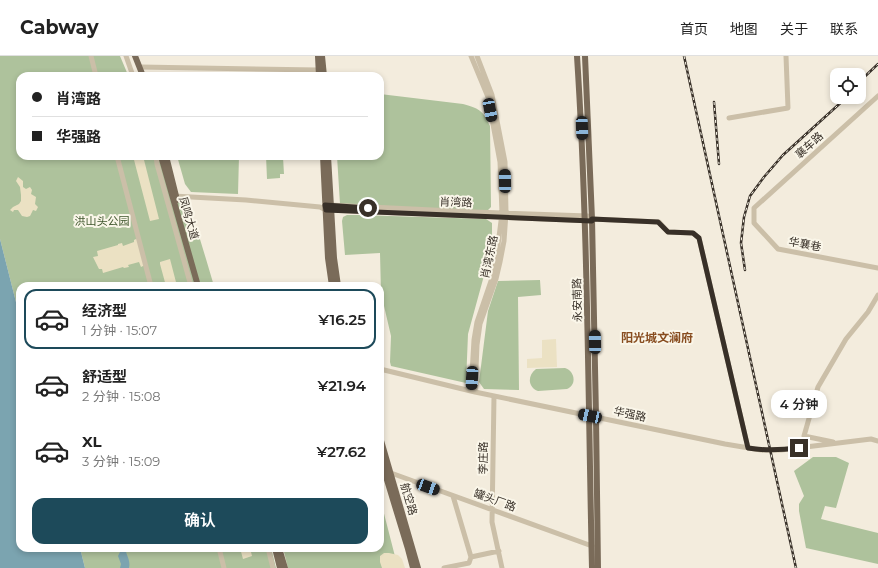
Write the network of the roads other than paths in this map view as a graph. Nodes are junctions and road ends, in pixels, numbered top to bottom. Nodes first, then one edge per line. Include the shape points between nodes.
1 (91, 56) edge
2 (126, 56) edge
3 (131, 56) edge
4 (135, 56) edge
5 (318, 56) edge
6 (322, 56) edge
7 (472, 56) edge
8 (477, 56) edge
9 (577, 56) edge
10 (585, 56) edge
11 (786, 56) edge
12 (140, 67) junction
13 (95, 72) edge
14 (132, 72) edge
15 (137, 72) edge
16 (142, 72) edge
17 (289, 72) edge
18 (319, 72) edge
19 (324, 72) edge
20 (878, 96) edge
21 (729, 118) dead end
22 (118, 160) edge
23 (156, 160) edge
24 (162, 160) edge
25 (167, 160) edge
26 (323, 160) edge
27 (328, 160) edge
28 (174, 196) junction
29 (327, 208) junction
30 (754, 208) joint
31 (504, 215) junction
32 (589, 218) junction
33 (878, 268) edge
34 (150, 282) edge
35 (190, 282) edge
36 (197, 282) edge
37 (201, 282) edge
38 (331, 282) edge
39 (337, 282) edge
40 (878, 295) edge
41 (384, 370) edge
42 (473, 391) junction
43 (494, 396) junction
44 (590, 416) junction
45 (596, 417) junction
46 (878, 441) edge
47 (839, 443) junction
48 (748, 448) junction
49 (384, 450) edge
50 (384, 470) edge
51 (391, 473) junction
52 (453, 496) junction
53 (492, 510) junction
54 (592, 546) junction
55 (499, 551) junction
56 (220, 552) edge
57 (269, 552) edge
58 (276, 552) edge
59 (280, 552) edge
60 (470, 558) junction
61 (224, 568) edge
62 (274, 568) edge
63 (280, 568) edge
64 (284, 568) edge
65 (413, 568) edge
66 (418, 568) edge
67 (444, 568) edge
68 (472, 568) edge
69 (502, 568) edge
70 (592, 568) edge
71 (598, 568) edge

1 - 13 street
2 - 14 street
3 - 15 main road
4 - 12 main road
5 - 18 main road
6 - 19 main road
7 - 31 street, 肖湾东路 via 488,98 500,162
8 - 31 street, 肖湾东路 via 492,95 505,162
9 - 32 main road, 永安南路
10 - 32 main road, 永安南路
11 - 21 street via 788,108
12 - 16 main road
12 - 17 street
20 - 30 street, 襄车路
22 - 34 street
23 - 35 street
24 - 28 main road, 凤鸣大道
25 - 28 main road, 凤鸣大道
26 - 29 main road
27 - 29 main road
28 - 29 street, 肖湾路
28 - 36 main road, 凤鸣大道
28 - 37 main road, 凤鸣大道
29 - 31 street, 肖湾路
29 - 38 main road
29 - 39 main road
30 - 33 street, 华襄巷 via 754,223 778,250
31 - 32 street, 肖湾路
31 - 42 street, 肖湾东路 via 492,278 477,322
32 - 44 main road, 永安南路
32 - 45 main road, 永安南路
32 - 48 street, 肖湾路 via 658,222 668,232 693,233 699,238
40 - 47 street via 846,340 818,387 804,436
41 - 42 street, 华强路
42 - 43 street, 华强路
43 - 44 street, 华强路
43 - 53 street, 李庄路
44 - 45 street, 华强路
44 - 54 main road, 永安南路
45 - 48 street, 华强路
45 - 71 main road, 永安南路
46 - 47 street, 华强路
47 - 48 street, 华强路 via 781,450
49 - 51 main road, 航空路
50 - 65 main road, 航空路
51 - 52 street, 罐头厂路
51 - 66 main road, 航空路
52 - 53 street, 罐头厂路
52 - 60 street
53 - 54 street, 罐头厂路
53 - 55 street, 李庄路 via 492,522
54 - 70 main road, 永安南路
55 - 60 street
55 - 69 street, 李庄路
56 - 61 street
57 - 62 street
58 - 63 main road
59 - 64 main road
60 - 67 street via 469,562
60 - 68 street

